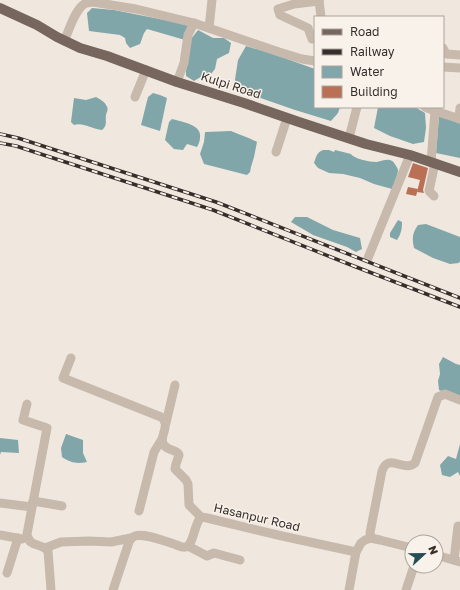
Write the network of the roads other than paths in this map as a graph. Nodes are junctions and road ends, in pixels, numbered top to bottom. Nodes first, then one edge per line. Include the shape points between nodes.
1 (212, 0) edge
2 (319, 0) edge
3 (131, 4) edge
4 (0, 8) edge
5 (321, 16) edge
6 (194, 23) junction
7 (209, 28) junction
8 (314, 39) edge
9 (64, 41) junction
10 (444, 50) edge
11 (460, 55) edge
12 (314, 61) edge
13 (444, 67) edge
14 (460, 68) edge
15 (146, 70) junction
16 (177, 82) junction
17 (135, 97) dead end
18 (358, 108) edge
19 (428, 108) edge
20 (460, 108) edge
21 (435, 111) junction
22 (287, 118) junction
23 (459, 119) edge
24 (349, 138) junction
25 (276, 152) dead end
26 (410, 155) junction
27 (433, 163) junction
28 (460, 172) edge
29 (434, 196) dead end
30 (368, 258) dead end
31 (71, 358) dead end
32 (175, 385) dead end
33 (460, 400) edge
34 (27, 404) dead end
35 (166, 424) junction
36 (162, 439) junction
37 (0, 503) edge
38 (33, 504) junction
39 (62, 506) dead end
40 (139, 510) dead end
41 (201, 518) junction
42 (458, 526) dead end
43 (0, 535) edge
44 (18, 538) junction
45 (131, 538) junction
46 (371, 538) junction
47 (28, 540) junction
48 (188, 546) junction
49 (404, 546) edge
50 (45, 548) junction
51 (356, 552) junction
52 (444, 557) edge
53 (240, 560) dead end
54 (457, 561) edge
55 (8, 573) dead end
56 (411, 574) edge
57 (51, 590) edge
58 (113, 590) edge
59 (349, 590) edge
60 (406, 590) edge

1 - 7 street
2 - 5 street
2 - 8 street via 278,9 280,15 308,28 312,40
3 - 6 street
3 - 9 street via 86,3 76,13
4 - 9 main road, Kulpi Road
6 - 7 street
6 - 16 street via 188,36 184,63
7 - 12 street via 279,52
9 - 15 main road, Kulpi Road
10 - 11 street via 446,54
13 - 14 street
15 - 16 main road, Kulpi Road
15 - 17 street
16 - 22 main road, Kulpi Road
18 - 24 street
19 - 21 street
20 - 23 street
21 - 23 street
21 - 27 street
22 - 24 main road, Kulpi Road
22 - 25 street
24 - 26 main road, Kulpi Road
26 - 27 main road, Kulpi Road
26 - 30 street
27 - 28 main road, Kulpi Road
27 - 29 street via 429,191
31 - 35 street via 63,378 161,417
32 - 35 street
33 - 46 street via 445,394 438,397 412,466 390,462 384,466
34 - 38 street via 23,420 47,428
35 - 36 street
36 - 40 street via 154,452
36 - 41 street via 165,447 179,455 176,469 188,484 189,504
37 - 38 street
38 - 39 street
38 - 47 street
41 - 48 street, Hasanpur Road
41 - 51 street, Hasanpur Road
42 - 54 street
43 - 44 street
44 - 47 street
44 - 55 street
45 - 48 street via 152,537
45 - 50 street via 111,542 61,542
45 - 58 street
46 - 49 street
46 - 51 street via 361,543
47 - 50 street
48 - 53 street via 207,556 214,553
50 - 57 street via 48,551
51 - 59 street
52 - 54 street
56 - 60 street

